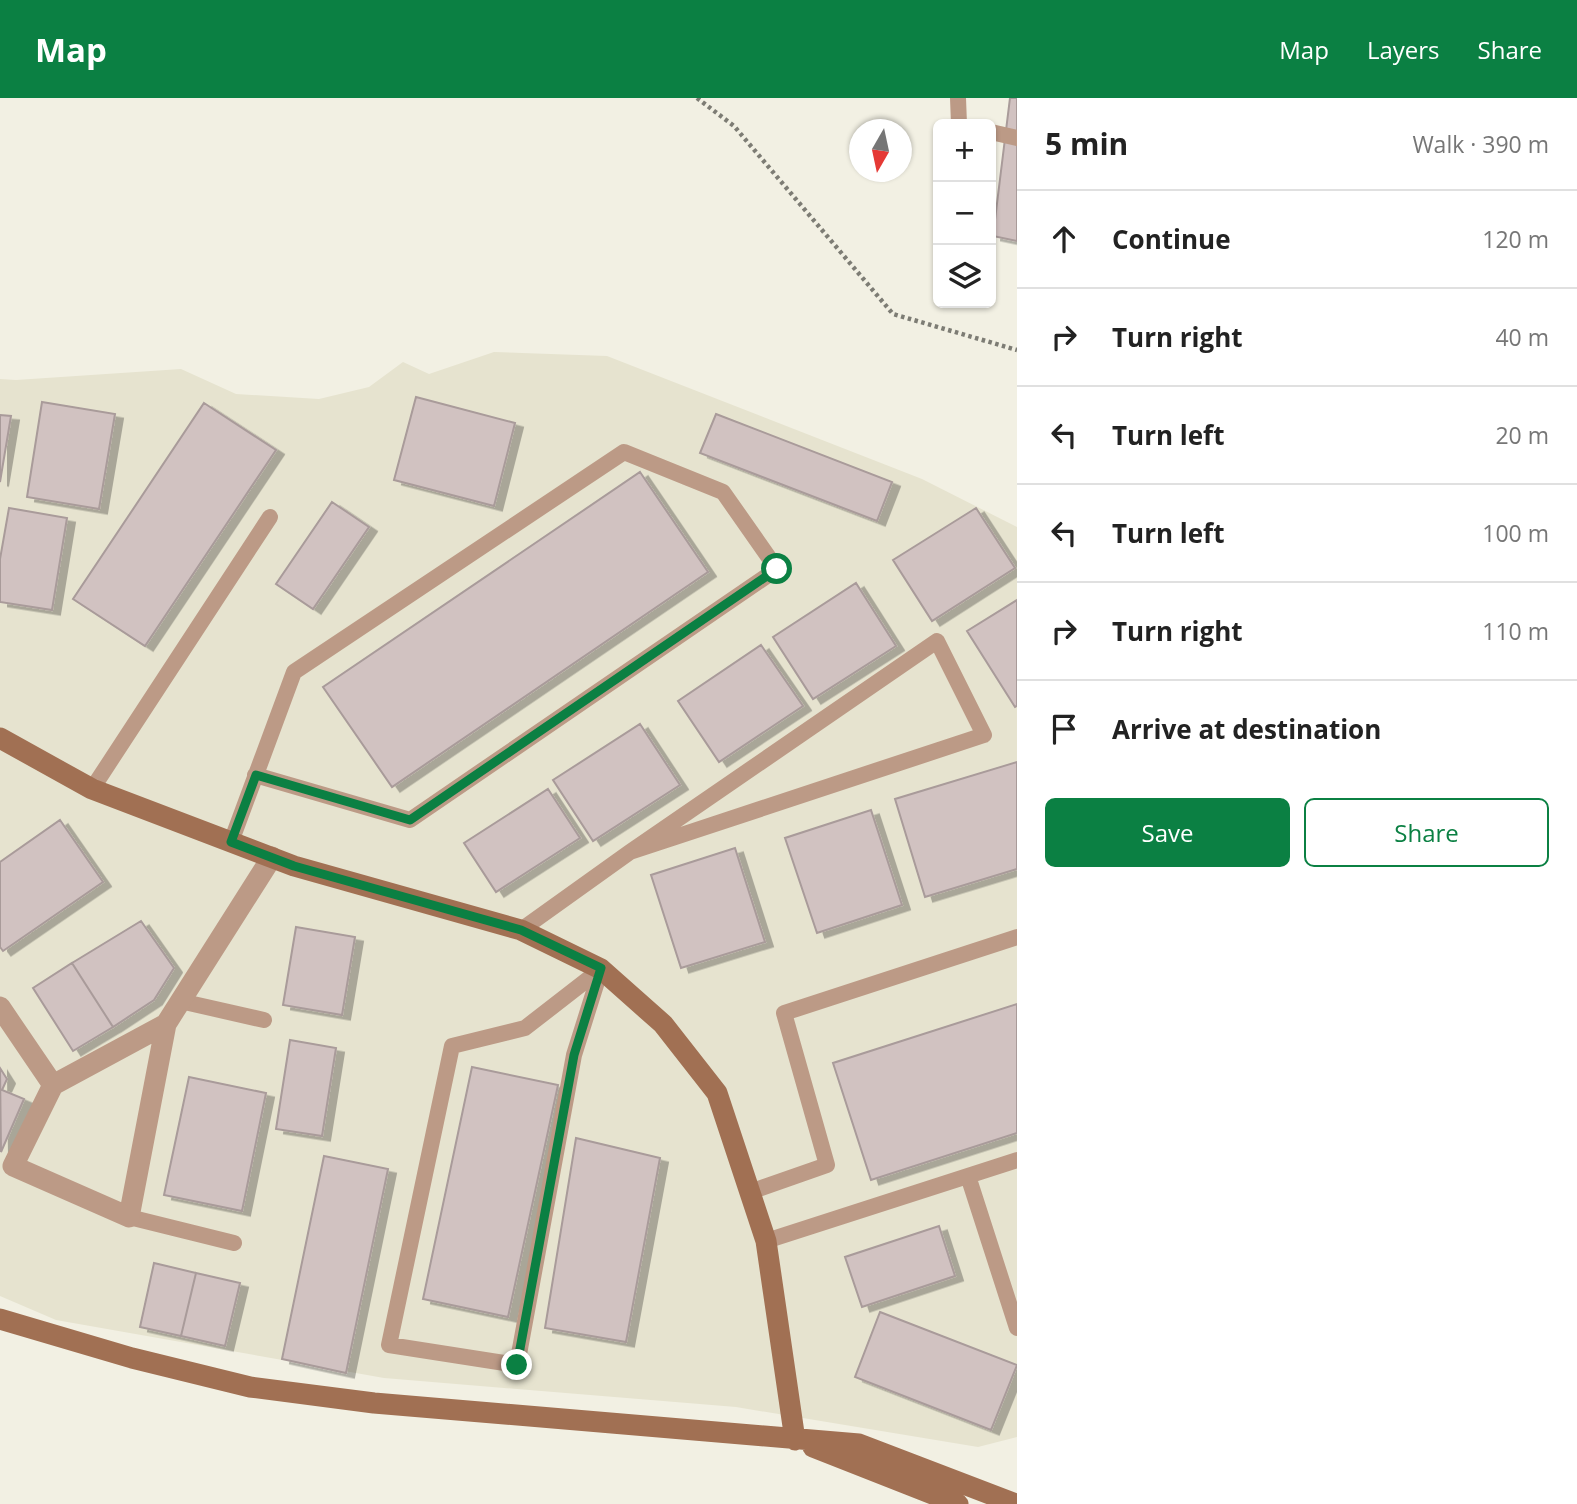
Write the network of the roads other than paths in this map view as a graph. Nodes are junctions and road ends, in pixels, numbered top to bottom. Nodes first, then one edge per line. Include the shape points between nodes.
1 (958, 98) edge
2 (959, 119) edge
3 (996, 133) edge
4 (1017, 138) edge
5 (270, 517) dead end
6 (0, 738) edge
7 (256, 775) junction
8 (92, 789) junction
9 (231, 842) junction
10 (629, 852) junction
11 (272, 857) junction
12 (521, 930) junction
13 (1017, 937) edge
14 (601, 968) junction
15 (180, 1001) junction
16 (0, 1007) edge
17 (264, 1020) dead end
18 (166, 1024) junction
19 (53, 1085) junction
20 (1017, 1160) edge
21 (968, 1175) junction
22 (750, 1192) junction
23 (130, 1217) junction
24 (766, 1241) junction
25 (234, 1243) dead end
26 (0, 1319) edge
27 (1017, 1328) edge
28 (795, 1440) junction
29 (958, 1504) edge
30 (1016, 1504) edge

1 - 2 lane
3 - 4 lane
5 - 8 lane
6 - 8 street
7 - 7 lane via 294,672 624,452 723,492 777,569 410,820
7 - 9 lane
8 - 9 street
9 - 11 street
10 - 10 lane via 937,641 984,735 932,752
10 - 12 lane
11 - 12 street
11 - 15 street
12 - 14 street
13 - 22 lane via 784,1013 827,1165
14 - 14 lane via 525,1028 452,1046 389,1345 517,1365 574,1055
14 - 22 street via 663,1024 717,1093
15 - 17 lane
15 - 18 street
16 - 19 street
18 - 19 street
18 - 23 street
19 - 23 street via 13,1166
20 - 21 lane
21 - 24 lane
21 - 27 lane
22 - 24 street
23 - 25 lane
24 - 28 street
26 - 28 street via 250,1387 374,1403
28 - 29 street
28 - 30 street via 859,1444

